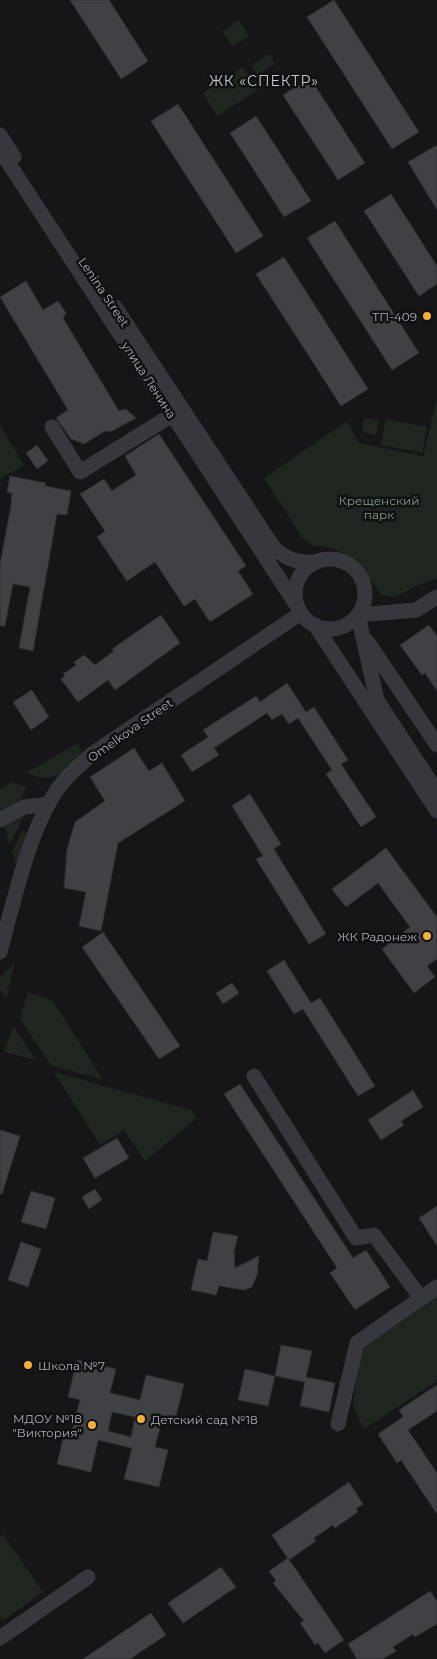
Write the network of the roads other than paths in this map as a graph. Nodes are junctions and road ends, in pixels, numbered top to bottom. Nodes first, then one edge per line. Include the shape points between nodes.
1 (0, 136) edge
2 (0, 150) edge
3 (172, 415) junction
4 (52, 427) dead end
5 (317, 562) junction
6 (437, 597) edge
7 (300, 611) junction
8 (358, 615) junction
9 (315, 625) junction
10 (364, 636) junction
11 (372, 703) junction
12 (437, 745) edge
13 (437, 792) edge
14 (49, 804) junction
15 (437, 811) edge
16 (0, 820) edge
17 (0, 949) edge
18 (254, 1076) dead end
19 (437, 1287) edge
20 (421, 1298) junction
21 (338, 1424) dead end
22 (88, 1577) dead end
23 (0, 1638) edge

1 - 5 street, Lenina Street via 274,548 293,560
2 - 3 street, улица Ленина
3 - 4 street via 80,472
3 - 7 street, улица Ленина
5 - 7 street via 300,576 296,587
5 - 8 street via 339,560 358,572 366,593
6 - 8 street via 416,610
7 - 9 street
7 - 14 street, Omelkova Street via 92,754 68,776
8 - 9 street via 338,628
8 - 10 street
9 - 11 street
10 - 11 street
10 - 12 street
11 - 13 street
11 - 15 street
14 - 16 street via 24,807
14 - 17 street, Omelkova Street via 20,880
18 - 20 street via 356,1238 374,1235
19 - 20 street
20 - 21 street via 357,1344
22 - 23 street

